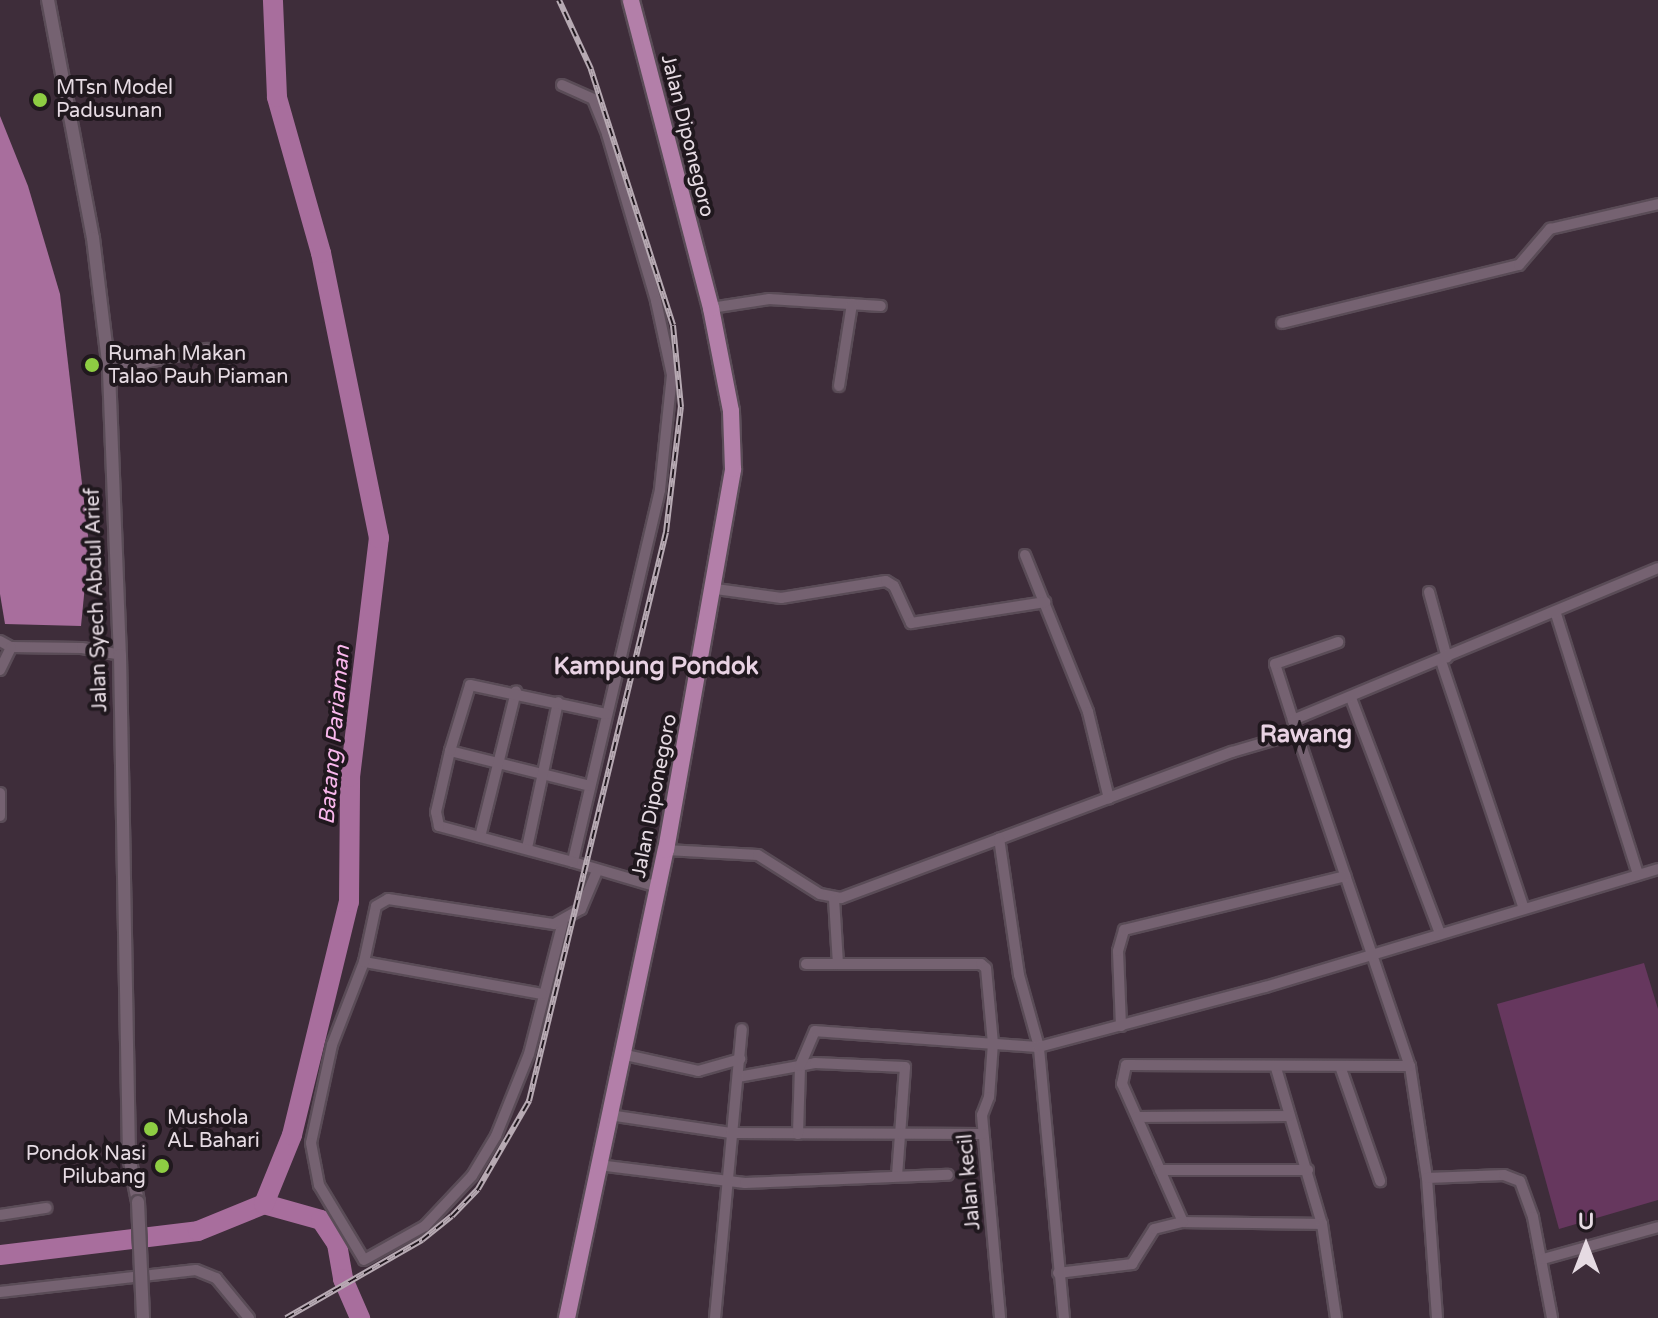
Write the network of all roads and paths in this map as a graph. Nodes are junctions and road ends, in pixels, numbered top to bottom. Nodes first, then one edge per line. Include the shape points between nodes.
1 (48, 0) edge
2 (631, 0) edge
3 (562, 85) dead end
4 (1658, 204) edge
5 (852, 304) junction
6 (881, 306) dead end
7 (711, 308) junction
8 (1282, 323) dead end
9 (207, 349) dead end
10 (109, 371) junction
11 (839, 386) dead end
12 (1025, 555) dead end
13 (1658, 568) edge
14 (716, 589) junction
15 (1429, 592) dead end
16 (1045, 602) junction
17 (1556, 614) junction
18 (0, 641) edge
19 (1338, 642) dead end
20 (11, 647) junction
21 (120, 655) junction
22 (1444, 660) junction
23 (0, 670) edge
24 (516, 691) junction
25 (1351, 698) junction
26 (558, 702) junction
27 (607, 714) junction
28 (1293, 720) junction
29 (1297, 733) junction
30 (450, 751) junction
31 (497, 764) junction
32 (542, 775) junction
33 (590, 786) junction
34 (0, 793) edge
35 (1109, 799) junction
36 (0, 816) edge
37 (480, 837) junction
38 (999, 838) junction
39 (527, 848) junction
40 (666, 850) junction
41 (573, 862) junction
42 (1658, 869) edge
43 (597, 871) junction
44 (1638, 874) junction
45 (1345, 876) junction
46 (658, 887) junction
47 (834, 899) junction
48 (1523, 906) junction
49 (563, 922) junction
50 (1440, 933) junction
51 (1372, 955) junction
52 (364, 962) junction
53 (806, 964) dead end
54 (838, 964) junction
55 (542, 994) junction
56 (1121, 1026) junction
57 (742, 1029) dead end
58 (993, 1043) junction
59 (1039, 1047) junction
60 (621, 1054) junction
61 (740, 1059) junction
62 (800, 1066) junction
63 (1340, 1066) junction
64 (1410, 1066) junction
65 (1276, 1068) junction
66 (738, 1077) junction
67 (609, 1115) junction
68 (1289, 1116) junction
69 (1137, 1117) junction
70 (901, 1132) junction
71 (731, 1133) junction
72 (798, 1134) junction
73 (983, 1134) junction
74 (598, 1165) junction
75 (1160, 1170) junction
76 (1308, 1170) junction
77 (897, 1175) junction
78 (948, 1175) dead end
79 (1427, 1178) junction
80 (1380, 1181) dead end
81 (729, 1182) junction
82 (46, 1208) dead end
83 (0, 1215) edge
84 (1183, 1222) junction
85 (1322, 1224) junction
86 (1658, 1227) edge
87 (1543, 1259) junction
88 (1058, 1273) junction
89 (0, 1292) edge
90 (1436, 1317) edge
91 (143, 1318) edge
92 (249, 1318) edge
93 (567, 1318) edge
94 (715, 1318) edge
95 (1000, 1318) edge
96 (1064, 1318) edge
97 (1336, 1318) edge
98 (1422, 1318) edge
99 (1552, 1318) edge

1 - 10 street, Jalan Syech Abdul Arief via 93,238
2 - 7 main road, Jalan Diponegoro
3 - 27 street via 593,99 607,134 672,375 660,490
4 - 8 street via 1550,229 1519,265
5 - 6 street
5 - 7 street via 769,299
5 - 11 street
7 - 14 main road, Jalan Diponegoro via 733,442 731,500
9 - 10 street
10 - 21 street, Jalan Syech Abdul Arief
12 - 16 street
13 - 17 street
14 - 16 street via 781,598 886,581 894,586 911,623
14 - 40 main road, Jalan Diponegoro
15 - 22 street
16 - 35 street via 1093,727
17 - 22 street
17 - 44 street
18 - 20 street
19 - 28 street via 1275,664
20 - 21 street via 82,648
20 - 23 street
21 - 91 street, Jalan Syech Abdul Arief, bridge via 129,1156 138,1202
22 - 25 street
22 - 48 street
24 - 26 street
24 - 30 street via 467,688
24 - 31 street
25 - 28 street
25 - 50 street
26 - 27 street
26 - 32 street
27 - 33 street
28 - 29 street
29 - 35 street
29 - 45 street
30 - 31 street
30 - 37 street via 436,823
31 - 32 street
31 - 37 street
32 - 33 street
32 - 39 street
33 - 41 street
34 - 36 street
35 - 38 street
37 - 39 street
38 - 47 street
38 - 59 street via 1019,975
39 - 41 street
40 - 46 main road, Jalan Diponegoro
40 - 47 street via 758,855
41 - 43 street
42 - 44 street
43 - 46 street
43 - 49 street via 586,903
44 - 48 street
45 - 51 street
45 - 56 street via 1124,930 1118,951
46 - 60 main road, Jalan Diponegoro
47 - 54 street
48 - 50 street
49 - 52 street via 543,924 385,899 376,906
49 - 55 street
50 - 51 street
51 - 56 street
51 - 64 street
52 - 55 street
52 - 55 street via 332,1045 311,1143 319,1185 364,1260 425,1226 472,1176 516,1094
53 - 54 street
54 - 58 street, Jalan kecil via 984,966
56 - 59 street
57 - 61 street
58 - 59 street
58 - 62 street via 820,1030 812,1035
58 - 73 street, Jalan kecil
59 - 88 street
60 - 61 street via 698,1071
60 - 67 main road, Jalan Diponegoro
61 - 66 street
62 - 66 street
62 - 70 street via 842,1062 905,1067
62 - 72 street
63 - 64 street
63 - 65 street
63 - 80 street
64 - 79 street
65 - 68 street
65 - 69 street via 1126,1065 1122,1084
66 - 71 street
67 - 71 street
67 - 74 main road, Jalan Diponegoro
68 - 69 street
68 - 76 street
69 - 75 street
70 - 72 street
70 - 73 street
70 - 77 street
71 - 72 street
71 - 81 street
73 - 95 street, Jalan kecil
74 - 81 street
74 - 93 main road, Jalan Diponegoro
75 - 76 street
75 - 84 street
76 - 85 street
77 - 78 street
77 - 81 street
79 - 87 street via 1516,1177 1526,1192
79 - 90 street
81 - 94 street
82 - 83 street
84 - 85 street
84 - 88 street via 1154,1229 1136,1262
85 - 97 street
86 - 87 street
87 - 99 street
88 - 96 street
89 - 92 street via 196,1270 216,1278
90 - 98 street

